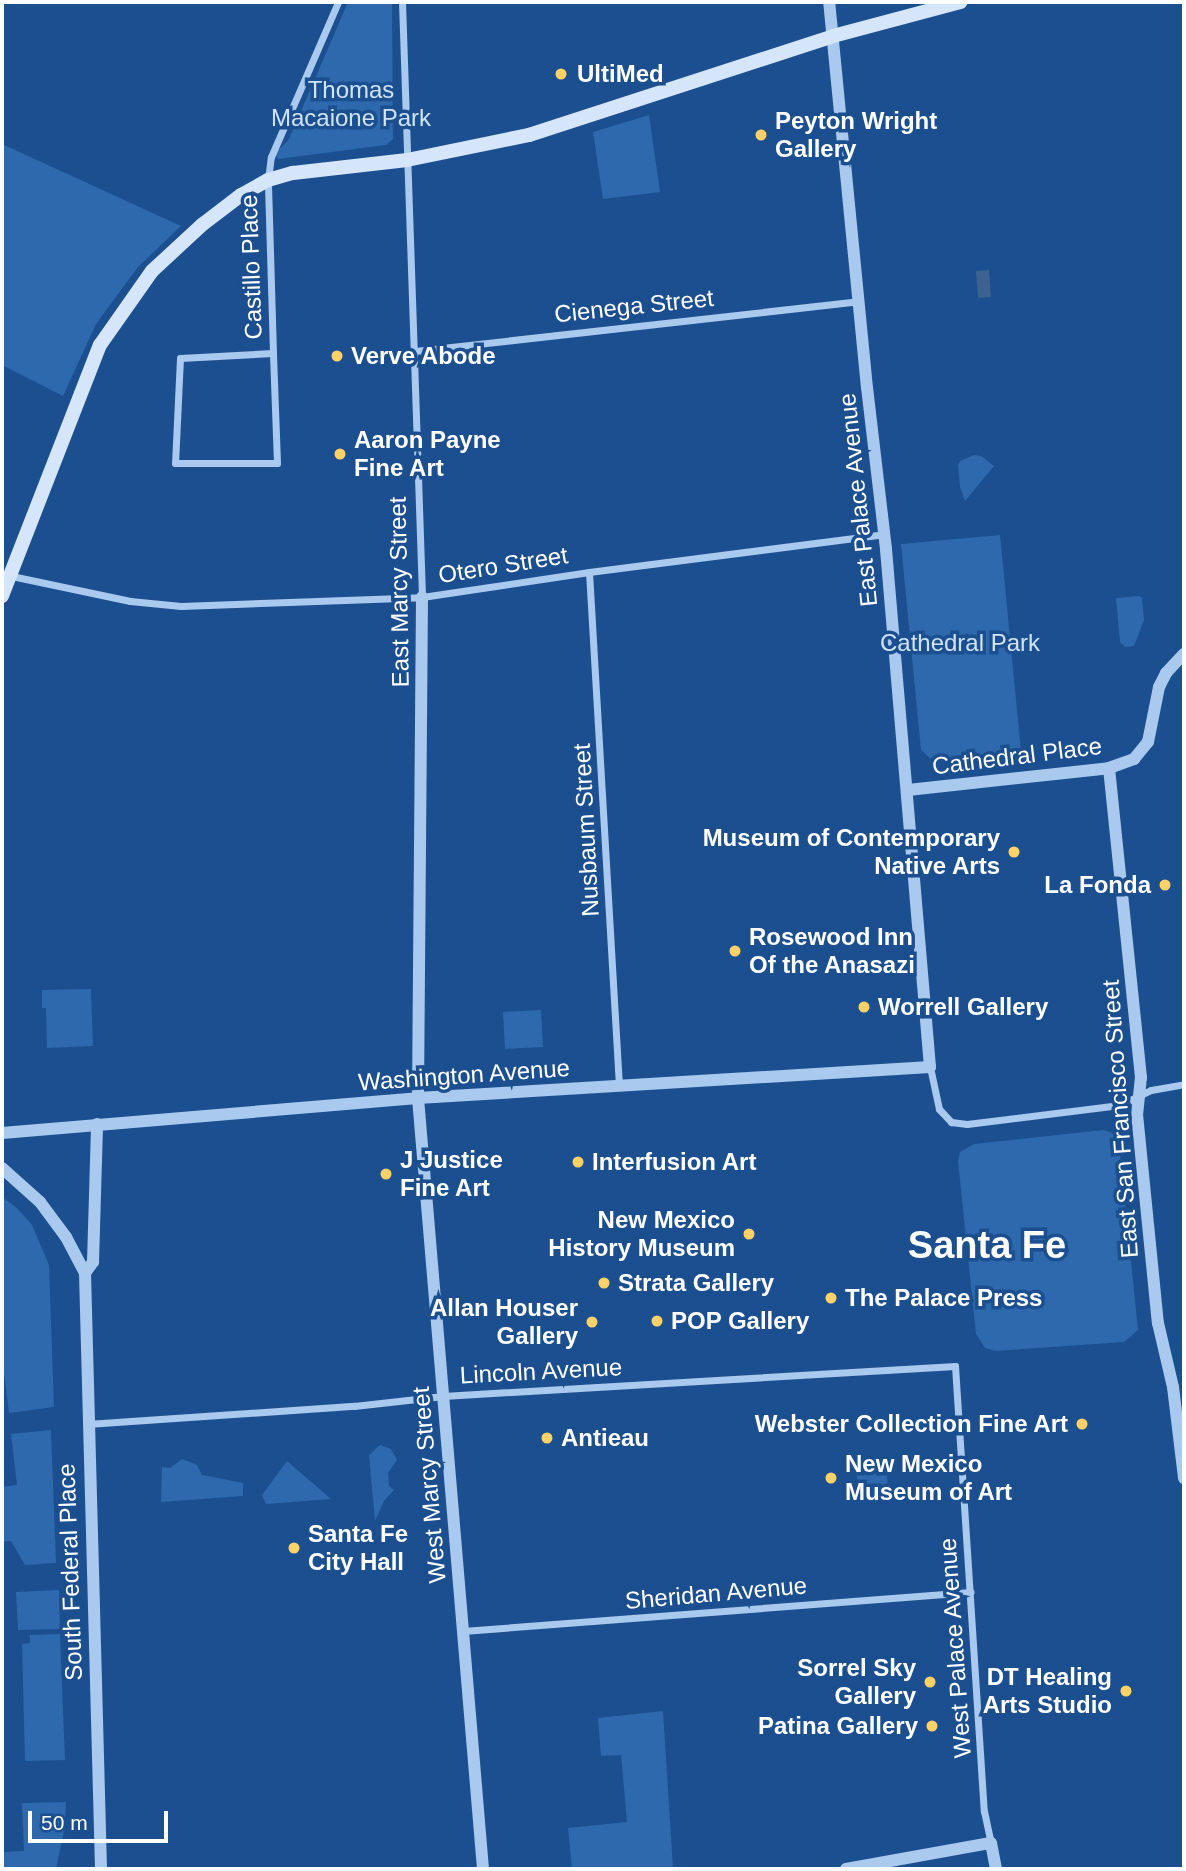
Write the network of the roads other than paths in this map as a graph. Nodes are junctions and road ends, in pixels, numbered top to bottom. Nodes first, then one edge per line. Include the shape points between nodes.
1 (338, 2) edge
2 (402, 2) edge
3 (829, 2) edge
4 (961, 2) edge
5 (832, 36) junction
6 (407, 160) junction
7 (268, 180) junction
8 (858, 301) junction
9 (415, 351) junction
10 (273, 353) junction
11 (884, 534) junction
12 (589, 572) junction
13 (5, 575) edge
14 (2, 596) edge
15 (422, 597) junction
16 (1184, 654) edge
17 (1109, 768) junction
18 (908, 790) junction
19 (930, 1067) junction
20 (1184, 1084) edge
21 (619, 1086) junction
22 (1139, 1097) junction
23 (418, 1098) junction
24 (97, 1124) junction
25 (2, 1133) edge
26 (2, 1168) edge
27 (85, 1273) junction
28 (955, 1366) joint
29 (443, 1396) junction
30 (87, 1424) junction
31 (1184, 1469) edge
32 (971, 1592) junction
33 (463, 1631) junction
34 (991, 1843) junction
35 (101, 1869) edge
36 (483, 1869) edge
37 (846, 1869) edge
38 (996, 1869) edge

1 - 7 street, Castillo Place via 271,157
2 - 6 street, East Marcy Street
3 - 5 street, East Palace Avenue
4 - 5 main road
5 - 6 main road via 529,135
5 - 8 street, East Palace Avenue
6 - 7 main road
6 - 9 street, East Marcy Street
7 - 10 street, Castillo Place
7 - 13 main road via 241,195 179,244 116,319 87,372
8 - 9 street, Cienega Street
8 - 11 street, East Palace Avenue
9 - 15 street, East Marcy Street
10 - 10 street, Castillo Place via 277,463 175,463 180,358
11 - 12 street, Otero Street
11 - 18 street, East Palace Avenue
12 - 15 street, Otero Street
12 - 21 street, Nusbaum Street
13 - 14 main road
13 - 15 street, Otero Street via 130,601 181,606
15 - 23 street, East Marcy Street
16 - 17 street, Cathedral Place via 1159,688 1151,732 1142,752
17 - 18 street, Cathedral Place
17 - 22 street, East San Francisco Street via 1141,1077
18 - 19 street, East Palace Avenue
19 - 21 street, Washington Avenue
19 - 22 street, East Palace Avenue via 944,1118 967,1124 1108,1107
20 - 22 street
21 - 23 street, Washington Avenue
22 - 31 street, East San Francisco Street via 1158,1323 1171,1373
23 - 24 street, Washington Avenue
23 - 29 street, West Marcy Street
24 - 25 street, Washington Avenue
24 - 27 street via 93,1262
26 - 27 street via 27,1188 57,1223
27 - 30 street, South Federal Place
28 - 29 street, Lincoln Avenue
28 - 32 street, West Palace Avenue
29 - 30 street, Lincoln Avenue
29 - 33 street, West Marcy Street
30 - 35 street, South Federal Place
32 - 33 street, Sheridan Avenue
32 - 34 street, West Palace Avenue via 984,1811
33 - 36 street, West Marcy Street
34 - 37 street
34 - 38 street

